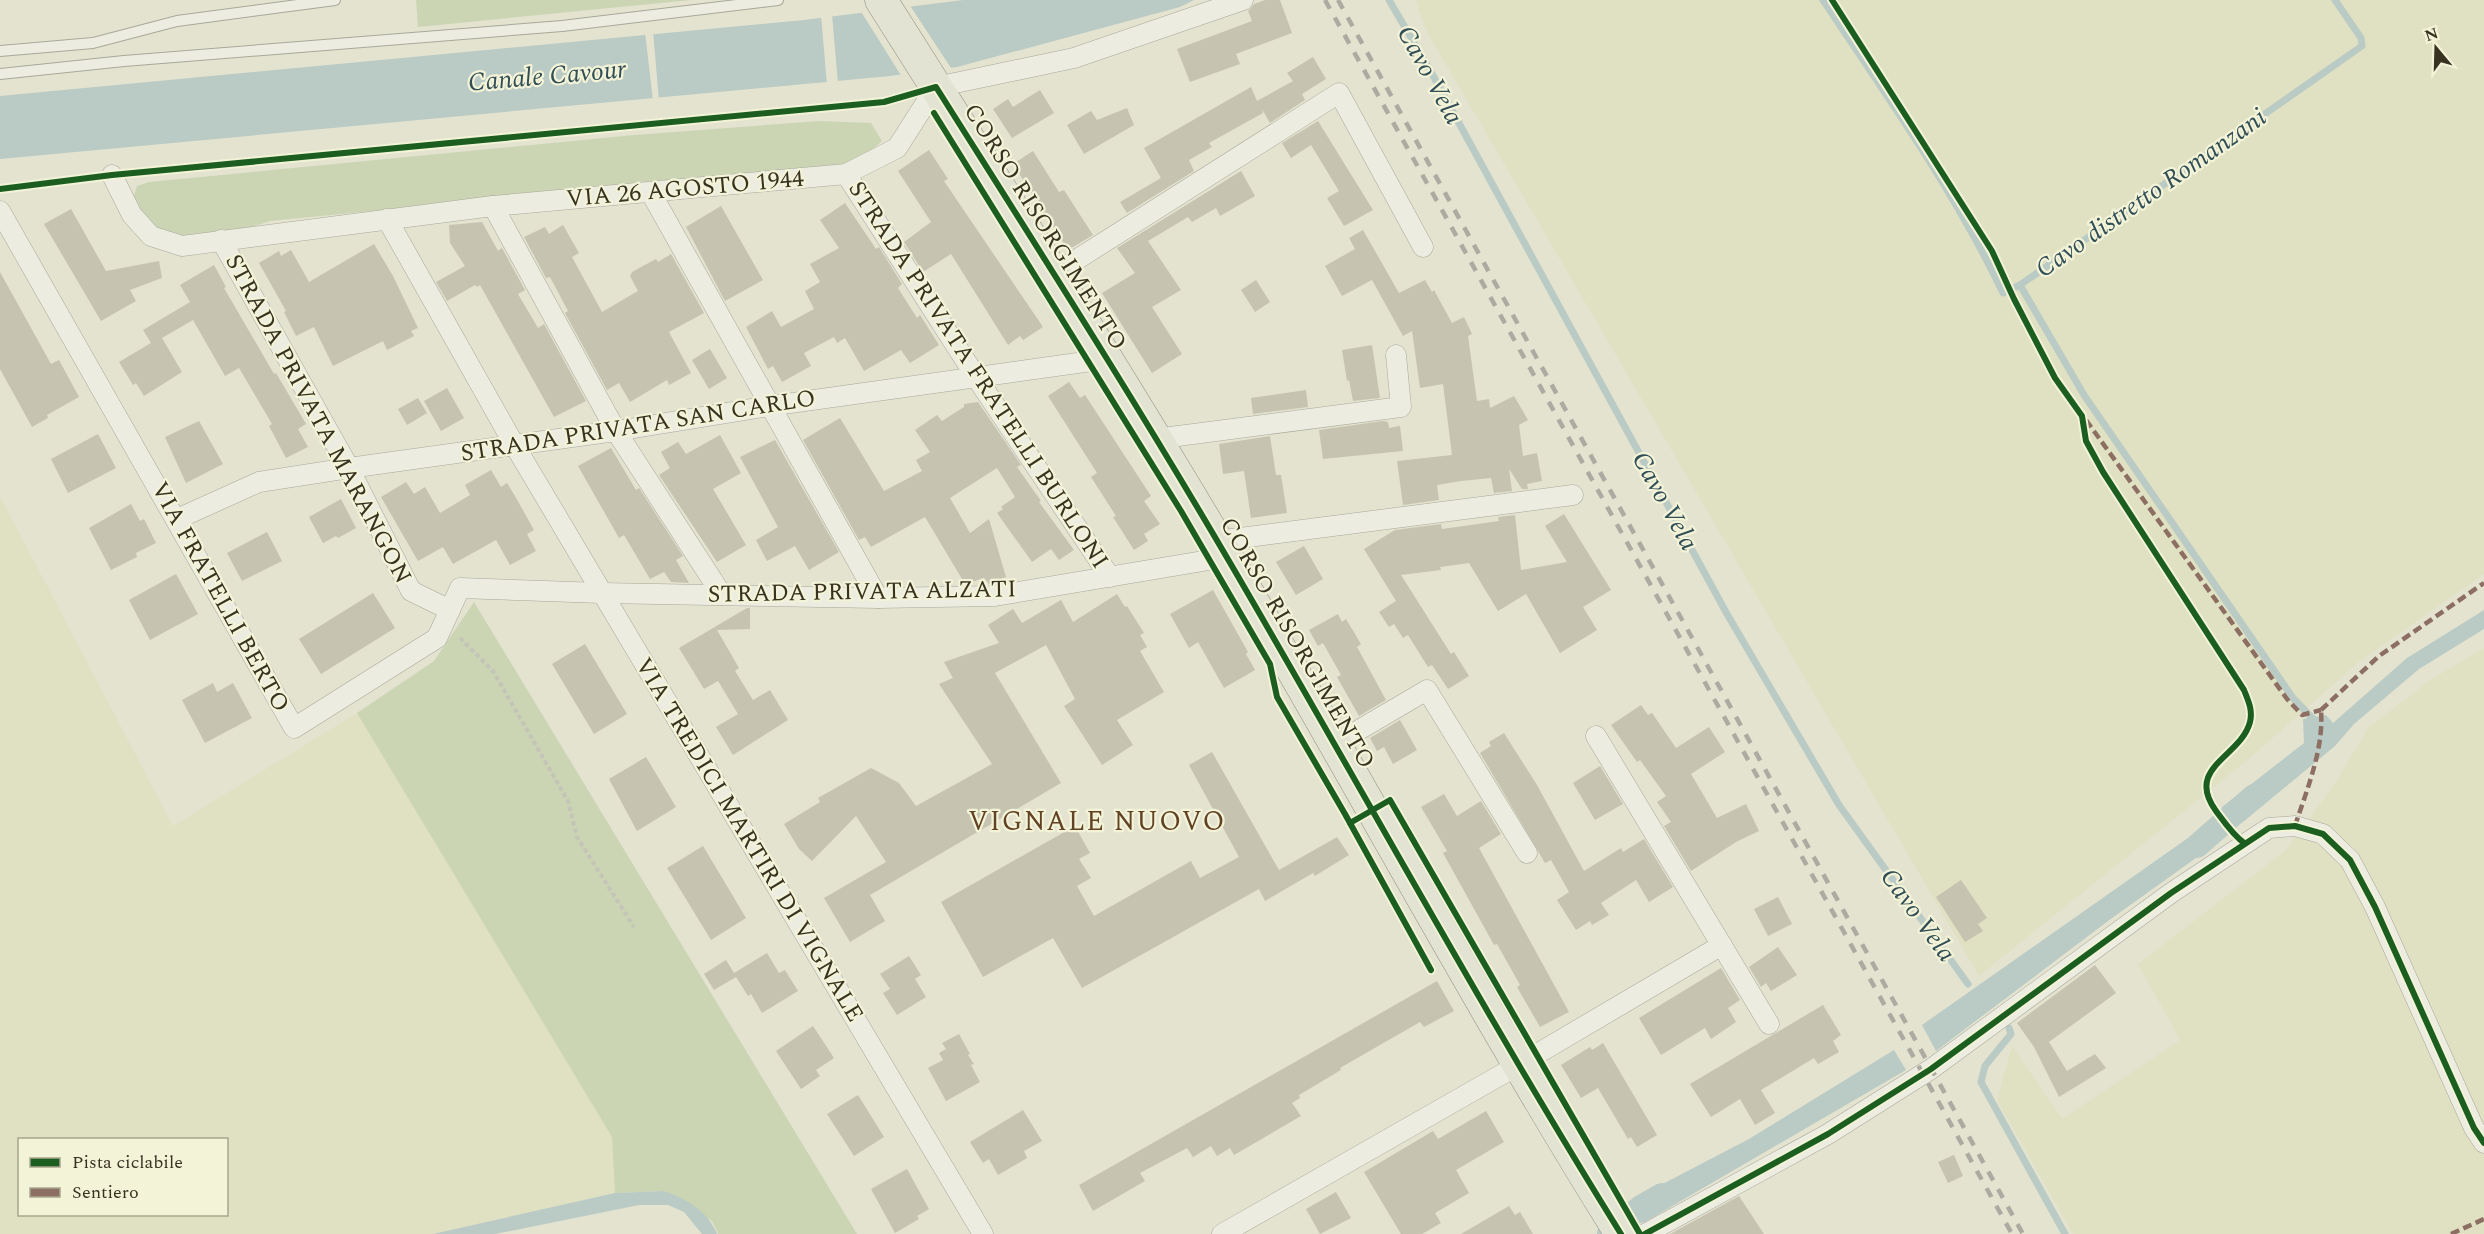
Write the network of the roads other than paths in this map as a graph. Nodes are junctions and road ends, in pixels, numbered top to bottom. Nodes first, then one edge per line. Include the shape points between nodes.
1 (335, 0) edge
2 (778, 0) edge
3 (881, 0) edge
4 (1243, 0) edge
5 (0, 51) edge
6 (0, 74) edge
7 (933, 82) junction
8 (846, 174) junction
9 (112, 175) dead end
10 (651, 193) junction
11 (493, 206) junction
12 (0, 212) edge
13 (387, 219) junction
14 (221, 240) junction
15 (1424, 247) dead end
16 (1054, 274) junction
17 (1396, 355) dead end
18 (1106, 359) junction
19 (976, 377) junction
20 (771, 406) junction
21 (616, 431) junction
22 (1155, 439) junction
23 (515, 446) junction
24 (349, 468) junction
25 (1573, 495) dead end
26 (177, 519) junction
27 (1222, 549) junction
28 (1110, 577) junction
29 (602, 593) junction
30 (722, 595) junction
31 (878, 597) junction
32 (450, 610) junction
33 (1596, 736) dead end
34 (1335, 744) junction
35 (1527, 853) dead end
36 (1722, 945) junction
37 (1769, 1024) dead end
38 (1520, 1064) junction
39 (2484, 1143) edge
40 (1614, 1223) edge
41 (983, 1234) edge
42 (1222, 1234) edge
43 (1645, 1234) edge

1 - 5 lane via 177,21 93,43
2 - 6 lane via 562,26
3 - 7 main road, CORSO RISORGIMENTO
4 - 7 street via 1074,58
7 - 8 street, VIA 26 AGOSTO 1944 via 897,148
7 - 16 main road, CORSO RISORGIMENTO
8 - 10 street, VIA 26 AGOSTO 1944
8 - 19 street, STRADA PRIVATA FRATELLI BURLONI
9 - 14 street, VIA 26 AGOSTO 1944 via 132,215 151,236 182,246
10 - 11 street, VIA 26 AGOSTO 1944
10 - 20 street
11 - 13 street, VIA 26 AGOSTO 1944
11 - 21 street
12 - 26 street, VIA FRATELLI BERTO
13 - 14 street, VIA 26 AGOSTO 1944
13 - 23 street, VIA TREDICI MARTIRI DI VIGNALE
14 - 24 street, STRADA PRIVATA MARANGON
15 - 16 street via 1339,93
16 - 18 main road, CORSO RISORGIMENTO
17 - 22 street via 1401,407
18 - 19 street, STRADA PRIVATA SAN CARLO
18 - 22 main road, CORSO RISORGIMENTO
19 - 20 street, STRADA PRIVATA SAN CARLO
19 - 28 street, STRADA PRIVATA FRATELLI BURLONI
20 - 21 street, STRADA PRIVATA SAN CARLO
20 - 31 street
21 - 23 street, STRADA PRIVATA SAN CARLO
21 - 30 street
22 - 27 main road, CORSO RISORGIMENTO
23 - 24 street, STRADA PRIVATA SAN CARLO
23 - 29 street, VIA TREDICI MARTIRI DI VIGNALE
24 - 26 street, STRADA PRIVATA SAN CARLO via 259,482
24 - 32 street, STRADA PRIVATA MARANGON via 411,591
25 - 27 street, STRADA PRIVATA ALZATI
26 - 32 street, VIA FRATELLI BERTO via 294,728 437,638
27 - 28 street, STRADA PRIVATA ALZATI
27 - 34 main road, CORSO RISORGIMENTO
28 - 31 street, STRADA PRIVATA ALZATI via 995,596
29 - 30 street, STRADA PRIVATA ALZATI
29 - 32 street via 460,588
29 - 41 street, VIA TREDICI MARTIRI DI VIGNALE
30 - 31 street, STRADA PRIVATA ALZATI
33 - 36 street
34 - 35 street via 1427,690
34 - 38 main road, CORSO RISORGIMENTO
36 - 37 street
36 - 38 street
38 - 40 main road, CORSO RISORGIMENTO
38 - 42 street
39 - 43 street via 2350,861 2323,834 2295,826 2269,828 2170,893 1931,1069 1828,1134

